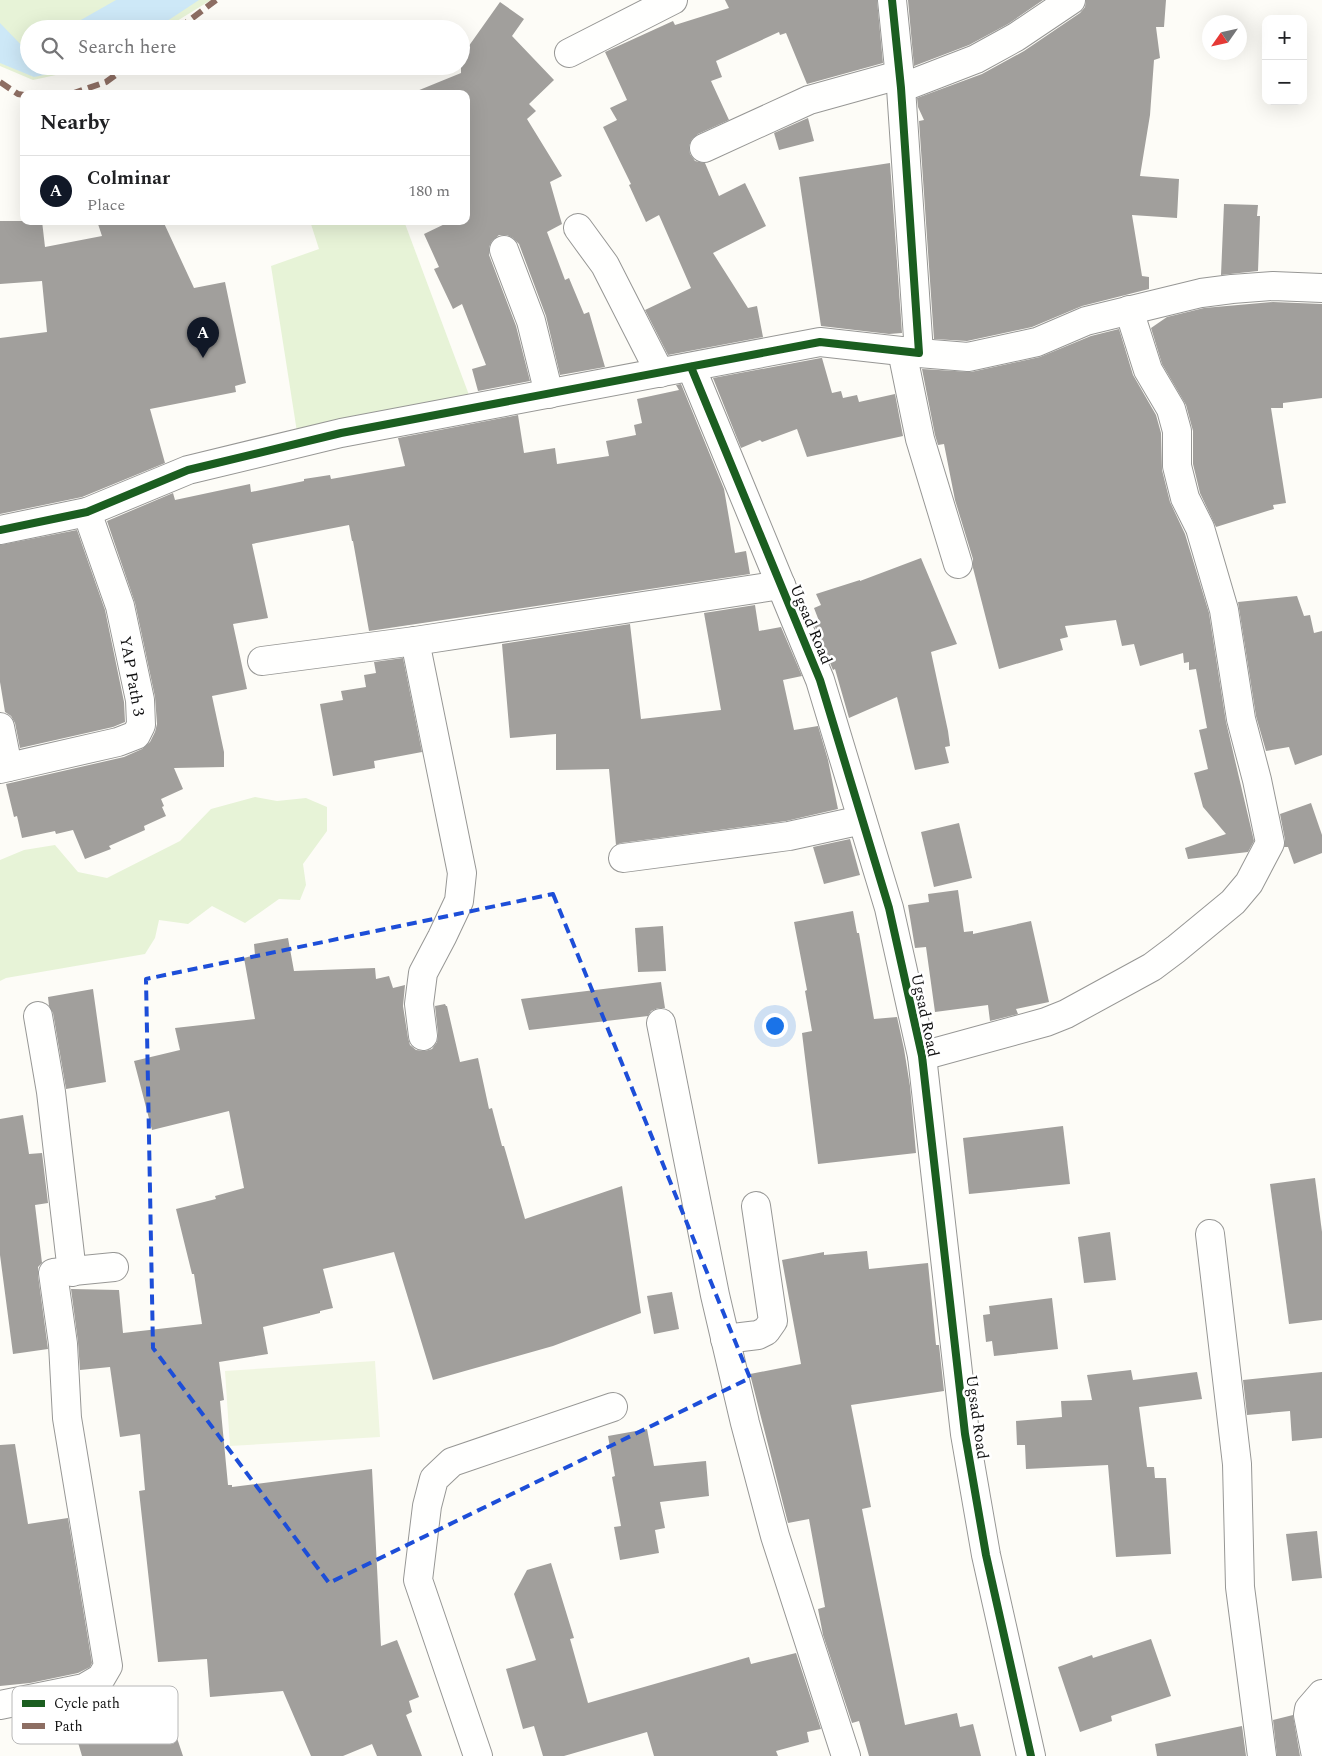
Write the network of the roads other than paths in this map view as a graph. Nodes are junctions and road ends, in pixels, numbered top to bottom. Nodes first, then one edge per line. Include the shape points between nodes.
1 (673, 0) edge
2 (892, 0) edge
3 (1071, 0) edge
4 (569, 53) dead end
5 (900, 82) junction
6 (704, 148) dead end
7 (578, 228) dead end
8 (504, 250) dead end
9 (1322, 288) edge
10 (1129, 310) junction
11 (911, 352) junction
12 (692, 367) junction
13 (660, 373) junction
14 (549, 394) junction
15 (87, 512) junction
16 (0, 530) edge
17 (958, 564) dead end
18 (781, 585) junction
19 (414, 641) junction
20 (262, 661) dead end
21 (0, 727) edge
22 (4, 768) edge
23 (862, 820) junction
24 (623, 858) dead end
25 (38, 1016) dead end
26 (661, 1023) dead end
27 (423, 1036) dead end
28 (922, 1056) junction
29 (756, 1206) dead end
30 (1210, 1234) dead end
31 (114, 1267) dead end
32 (72, 1272) junction
33 (725, 1339) junction
34 (613, 1407) dead end
35 (87, 1686) edge
36 (1322, 1694) edge
37 (478, 1756) edge
38 (846, 1756) edge
39 (1031, 1756) edge
40 (1262, 1756) edge
41 (1316, 1756) edge

1 - 4 street
2 - 5 street
3 - 5 street via 976,59
5 - 6 street via 809,100
5 - 11 street
7 - 13 street via 605,265
8 - 14 street via 530,321
9 - 10 street via 1272,286 1232,289
10 - 11 street via 1086,321 1037,342 968,357
10 - 28 street via 1148,370 1171,409 1177,430 1177,466 1185,498 1200,528 1224,610 1242,719 1270,842 1249,883 1233,902 1152,967 1046,1022
11 - 12 street via 820,342
11 - 17 street via 920,439
12 - 13 street
12 - 18 street, Ugsad Road
13 - 14 street
14 - 15 street via 341,433 188,470
15 - 16 street
15 - 22 street, YAP Path 3 via 120,606 140,700 141,725 136,735 118,742
18 - 19 street
18 - 23 street, Ugsad Road via 820,680
19 - 20 street
19 - 27 street via 462,873 459,901 423,973 419,1004
21 - 22 street
23 - 24 street via 789,836
23 - 28 street, Ugsad Road via 889,908
25 - 32 street via 52,1102
26 - 33 street
28 - 39 street, Ugsad Road via 965,1434 986,1555
29 - 33 street via 773,1321 766,1331 758,1334
30 - 40 street via 1236,1464 1240,1588
31 - 32 street
32 - 35 street via 53,1273 63,1344 67,1418 108,1666 101,1678
33 - 38 street via 775,1536
34 - 37 street via 452,1462 434,1479 427,1506 418,1580
36 - 41 street via 1308,1715

